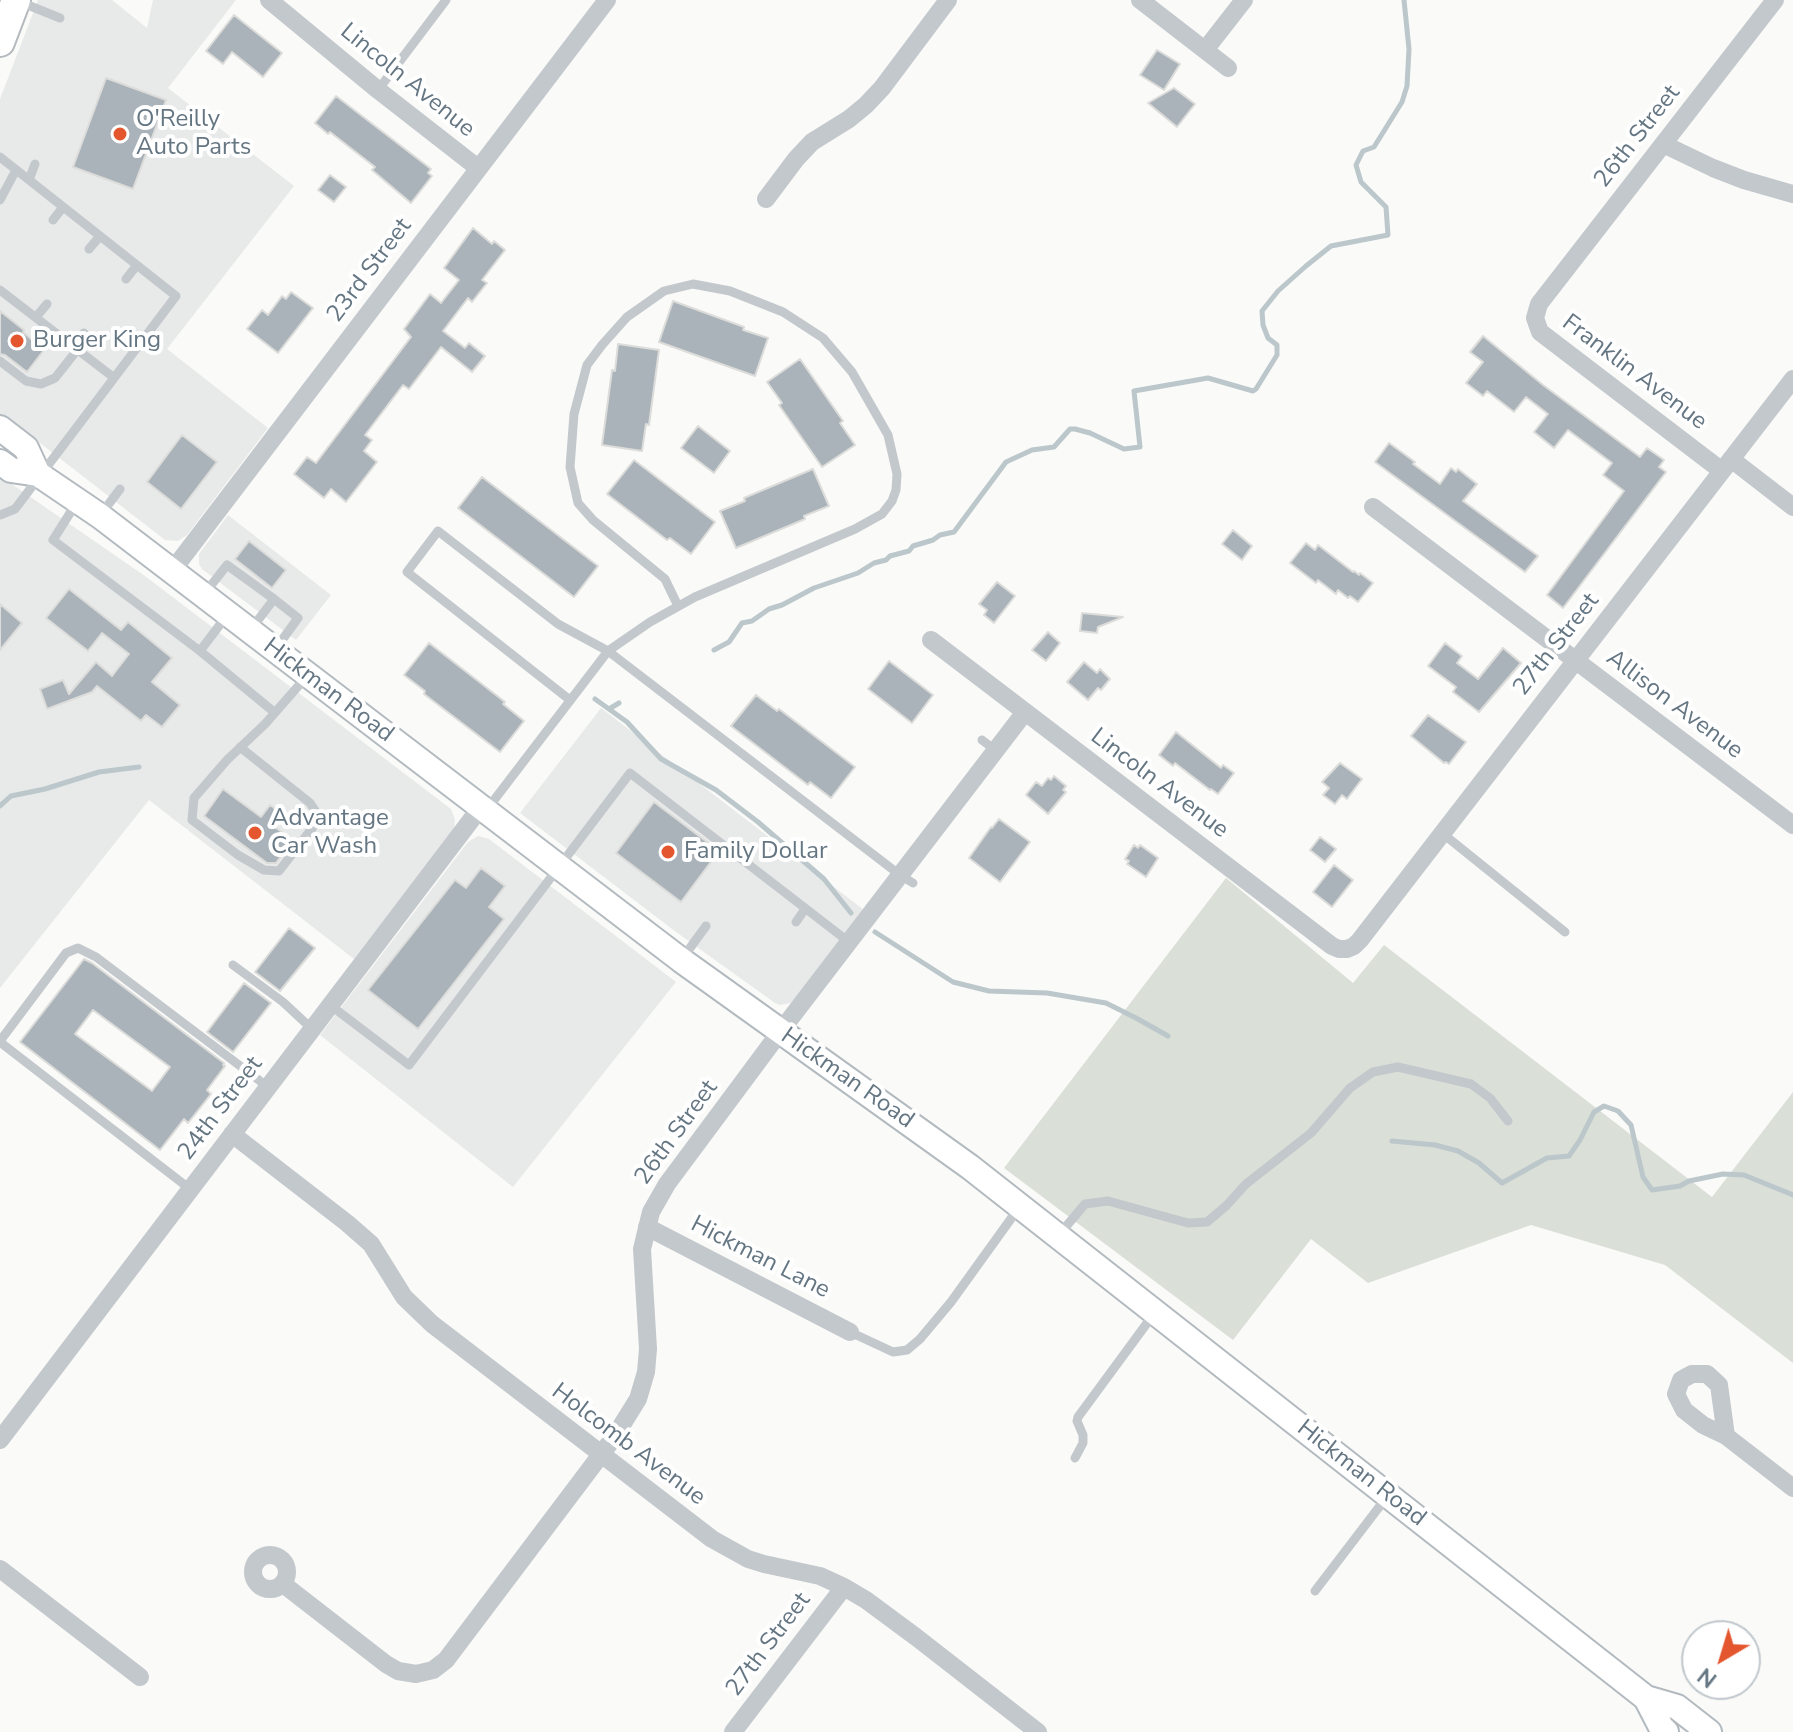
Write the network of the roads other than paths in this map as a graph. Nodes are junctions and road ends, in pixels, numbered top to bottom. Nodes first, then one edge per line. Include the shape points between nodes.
1 (446, 0) edge
2 (607, 0) edge
3 (948, 0) edge
4 (1140, 0) edge
5 (1244, 0) edge
6 (1775, 0) edge
7 (11, 2) edge
8 (275, 2) edge
9 (60, 18) dead end
10 (0, 42) edge
11 (1205, 50) junction
12 (1228, 68) dead end
13 (378, 90) junction
14 (1663, 144) junction
15 (0, 157) edge
16 (35, 164) dead end
17 (478, 168) junction
18 (16, 170) junction
19 (29, 180) junction
20 (1793, 194) edge
21 (766, 199) dead end
22 (0, 200) edge
23 (63, 207) junction
24 (53, 220) dead end
25 (100, 236) junction
26 (89, 249) dead end
27 (137, 265) junction
28 (126, 279) dead end
29 (0, 290) edge
30 (47, 304) dead end
31 (1539, 304) joint
32 (36, 317) junction
33 (84, 333) dead end
34 (76, 348) junction
35 (0, 361) edge
36 (113, 377) junction
37 (1793, 379) edge
38 (0, 428) edge
39 (0, 462) edge
40 (1726, 465) junction
41 (40, 474) junction
42 (120, 489) dead end
43 (78, 501) junction
44 (1373, 507) dead end
45 (1793, 507) edge
46 (0, 515) edge
47 (100, 516) junction
48 (172, 571) junction
49 (204, 596) junction
50 (274, 599) junction
51 (678, 606) junction
52 (228, 614) junction
53 (250, 631) junction
54 (931, 640) dead end
55 (275, 650) junction
56 (200, 651) junction
57 (608, 651) junction
58 (1576, 660) junction
59 (308, 675) junction
60 (570, 700) junction
61 (274, 712) junction
62 (1025, 712) junction
63 (240, 747) junction
64 (484, 809) junction
65 (1793, 825) edge
66 (1442, 833) junction
67 (558, 867) junction
68 (907, 879) junction
69 (805, 909) junction
70 (796, 922) dead end
71 (706, 926) dead end
72 (1565, 932) dead end
73 (1360, 940) joint
74 (849, 942) junction
75 (681, 960) junction
76 (233, 965) dead end
77 (330, 1005) junction
78 (312, 1029) junction
79 (780, 1032) junction
80 (0, 1041) edge
81 (268, 1087) junction
82 (1508, 1121) dead end
83 (232, 1134) junction
84 (190, 1189) junction
85 (1020, 1206) junction
86 (647, 1227) junction
87 (1058, 1236) junction
88 (1155, 1312) junction
89 (850, 1332) joint
90 (1726, 1436) dead end
91 (0, 1440) edge
92 (601, 1455) junction
93 (1075, 1458) dead end
94 (1793, 1488) edge
95 (1388, 1495) junction
96 (0, 1569) edge
97 (283, 1584) dead end
98 (844, 1587) junction
99 (1315, 1591) dead end
100 (140, 1677) dead end
101 (1646, 1698) junction
102 (733, 1732) edge
103 (1038, 1732) edge
104 (1666, 1732) edge
105 (1709, 1732) edge

1 - 13 lane
2 - 17 street, 23rd Street
3 - 21 street via 882,88 849,119 812,142
4 - 11 street
5 - 11 street
6 - 14 street, 26th Street
7 - 9 lane
7 - 10 main road
8 - 13 street, Lincoln Avenue
11 - 12 street
13 - 17 street, Lincoln Avenue
14 - 20 street via 1744,180
14 - 31 street, 26th Street
15 - 18 lane
16 - 19 lane
17 - 48 street, 23rd Street
18 - 19 lane
18 - 22 lane
19 - 23 lane
23 - 24 lane
23 - 25 lane
25 - 26 lane
25 - 27 lane
27 - 28 lane
27 - 36 lane via 176,296
29 - 32 lane
30 - 32 lane
31 - 40 street, Franklin Avenue via 1535,318 1540,332
32 - 34 lane
33 - 34 lane
34 - 35 lane via 55,378 41,384 26,381
34 - 36 lane
36 - 41 lane
37 - 40 street, 27th Street
38 - 41 main road, Hickman Road via 26,448
39 - 41 main road, Hickman Road via 11,470
40 - 45 street, Franklin Avenue
40 - 58 street, 27th Street
41 - 43 main road, Hickman Road
41 - 46 lane via 15,509
42 - 47 lane
43 - 47 main road, Hickman Road
43 - 56 lane via 53,540
44 - 58 street, Allison Avenue
47 - 48 main road, Hickman Road
48 - 49 main road, Hickman Road
49 - 50 lane via 227,565
49 - 52 main road, Hickman Road
50 - 53 lane
50 - 55 lane via 298,618
51 - 51 lane via 665,579 578,503 570,467 574,414 587,365 627,317 664,291 693,284 730,291 783,312 823,338 868,398 888,435 897,474 892,501 874,519
51 - 57 lane
52 - 53 main road, Hickman Road
52 - 56 lane
53 - 55 main road, Hickman Road
54 - 62 street, Lincoln Avenue
55 - 59 main road, Hickman Road
56 - 61 lane
57 - 60 lane
57 - 60 lane via 558,624 438,531 407,572
57 - 68 lane
58 - 65 street, Allison Avenue
58 - 66 street, 27th Street
59 - 61 lane
59 - 64 main road, Hickman Road
60 - 64 lane
61 - 63 lane
62 - 68 street, 26th Street via 989,745
62 - 73 street, Lincoln Avenue via 1332,946 1347,949
63 - 63 lane via 194,798 192,820 238,855 264,870 279,871 320,818 310,803
64 - 67 main road, Hickman Road
64 - 77 street, 24th Street
66 - 72 lane
66 - 73 street, 27th Street
67 - 69 lane via 630,773
67 - 75 main road, Hickman Road
67 - 77 lane via 409,1065
68 - 74 street, 26th Street
69 - 70 lane
69 - 74 lane
71 - 75 lane
74 - 79 street, 26th Street
75 - 79 main road, Hickman Road
76 - 78 lane
77 - 78 street, 24th Street
78 - 81 street, 24th Street
79 - 85 main road, Hickman Road
79 - 86 street, 26th Street via 667,1184
80 - 81 lane via 66,953 78,948
80 - 84 lane
81 - 83 street, 24th Street
82 - 87 lane via 1471,1084 1398,1067 1373,1072 1207,1222 1188,1223 1108,1201 1085,1204
83 - 84 street, 24th Street
83 - 92 street, Holcomb Avenue via 371,1244 404,1297 432,1324
84 - 91 street, 24th Street
85 - 87 main road, Hickman Road
85 - 89 lane via 951,1302 907,1350 893,1352
86 - 89 street, Hickman Lane
86 - 92 street, 26th Street via 642,1249 646,1372 638,1399
87 - 88 main road, Hickman Road
88 - 93 lane via 1078,1417 1083,1443
88 - 95 main road, Hickman Road
90 - 94 street
92 - 97 street, 26th Street via 446,1660 433,1670 398,1671
92 - 98 street, Holcomb Avenue via 712,1539 748,1559
95 - 99 lane
95 - 101 main road, Hickman Road
96 - 100 street
98 - 102 street, 27th Street
98 - 103 street, Holcomb Avenue
101 - 104 main road, Hickman Road
101 - 105 main road, Hickman Road via 1677,1707

